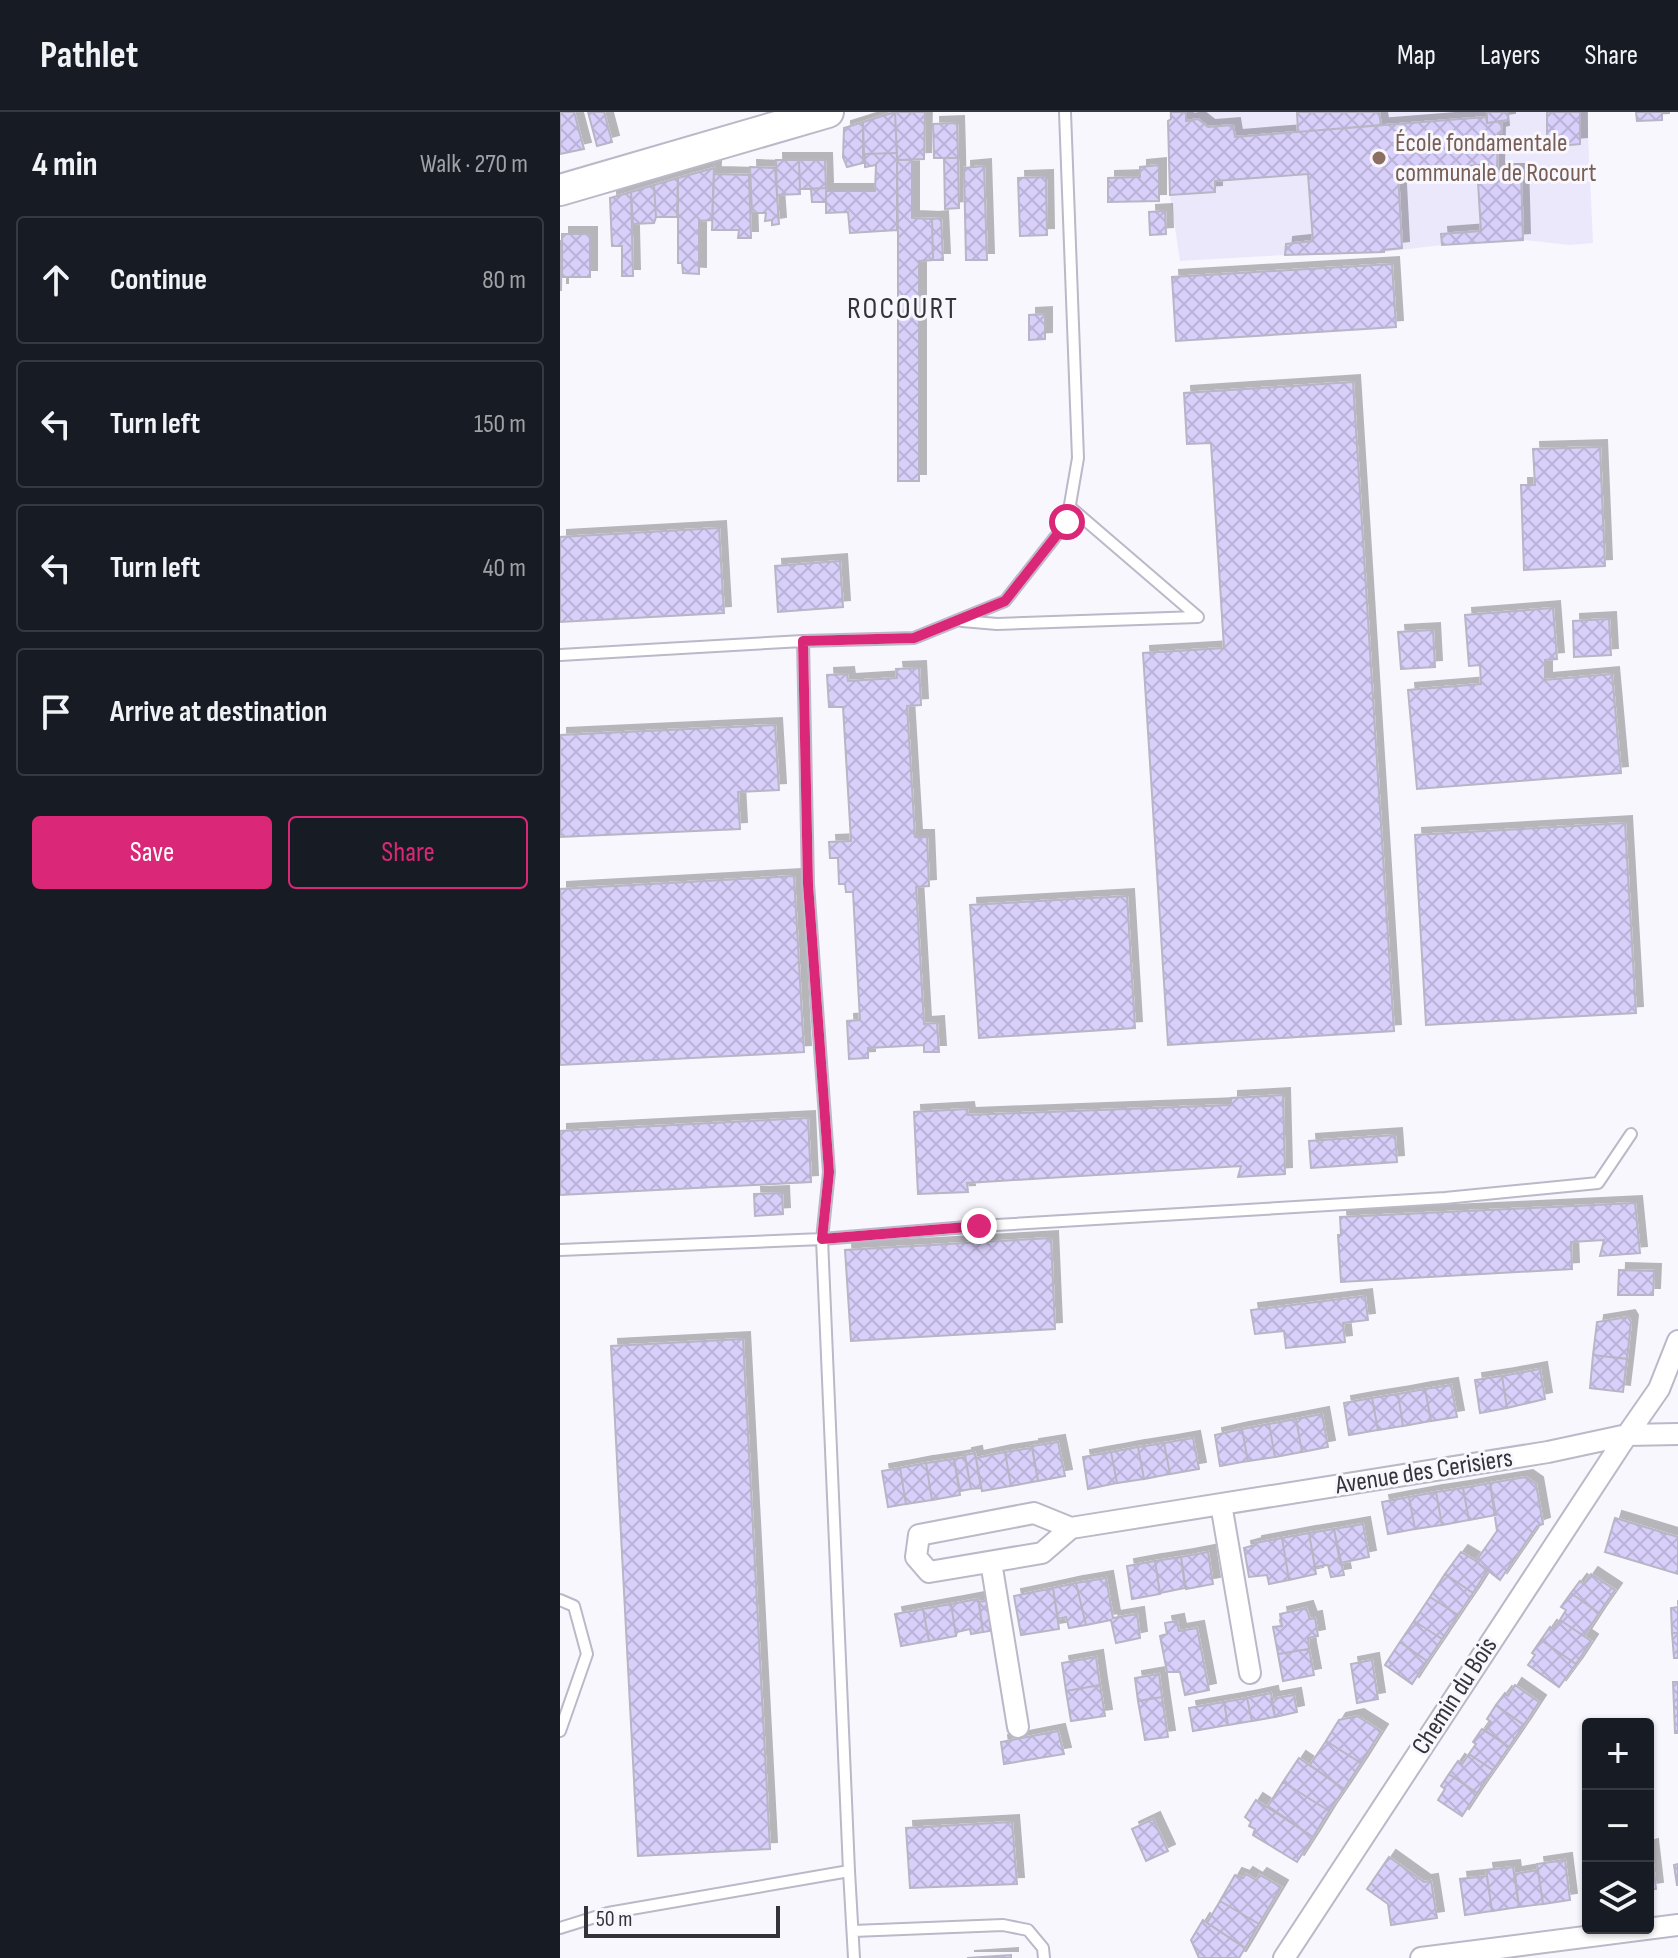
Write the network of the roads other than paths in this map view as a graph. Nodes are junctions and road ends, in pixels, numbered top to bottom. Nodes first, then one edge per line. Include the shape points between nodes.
1 (828, 112) edge
2 (1065, 112) edge
3 (560, 190) edge
4 (1070, 507) junction
5 (957, 620) junction
6 (803, 641) junction
7 (560, 655) edge
8 (1631, 1134) dead end
9 (822, 1239) junction
10 (560, 1250) edge
11 (1678, 1341) edge
12 (1678, 1434) edge
13 (1627, 1435) junction
14 (1221, 1504) junction
15 (1071, 1528) junction
16 (991, 1562) junction
17 (560, 1600) edge
18 (1250, 1673) dead end
19 (1018, 1727) dead end
20 (560, 1731) edge
21 (849, 1871) junction
22 (1678, 1925) edge
23 (560, 1928) edge
24 (853, 1931) junction
25 (854, 1958) edge
26 (1044, 1958) edge
27 (1284, 1958) edge
28 (1421, 1958) edge

1 - 3 main road
2 - 4 lane via 1078,458
4 - 5 lane via 1067,522 1005,601
4 - 5 lane via 1198,617 997,624
5 - 6 lane via 914,638
6 - 7 lane
6 - 9 lane via 808,884 829,1172
8 - 9 lane via 1598,1183
9 - 10 lane
9 - 21 lane
11 - 13 street, Chemin du Bois via 1659,1389
12 - 13 street
13 - 14 street, Avenue des Cerisiers
13 - 27 street, Chemin du Bois
14 - 15 street, Avenue des Cerisiers
14 - 18 street
15 - 16 street via 1042,1553
15 - 16 street via 1034,1513 919,1535 916,1557 929,1572
16 - 19 street
17 - 20 lane via 574,1606 587,1654
21 - 23 lane via 608,1913
21 - 24 lane
22 - 28 street
24 - 25 lane
24 - 26 lane via 1003,1925 1028,1930 1043,1948

